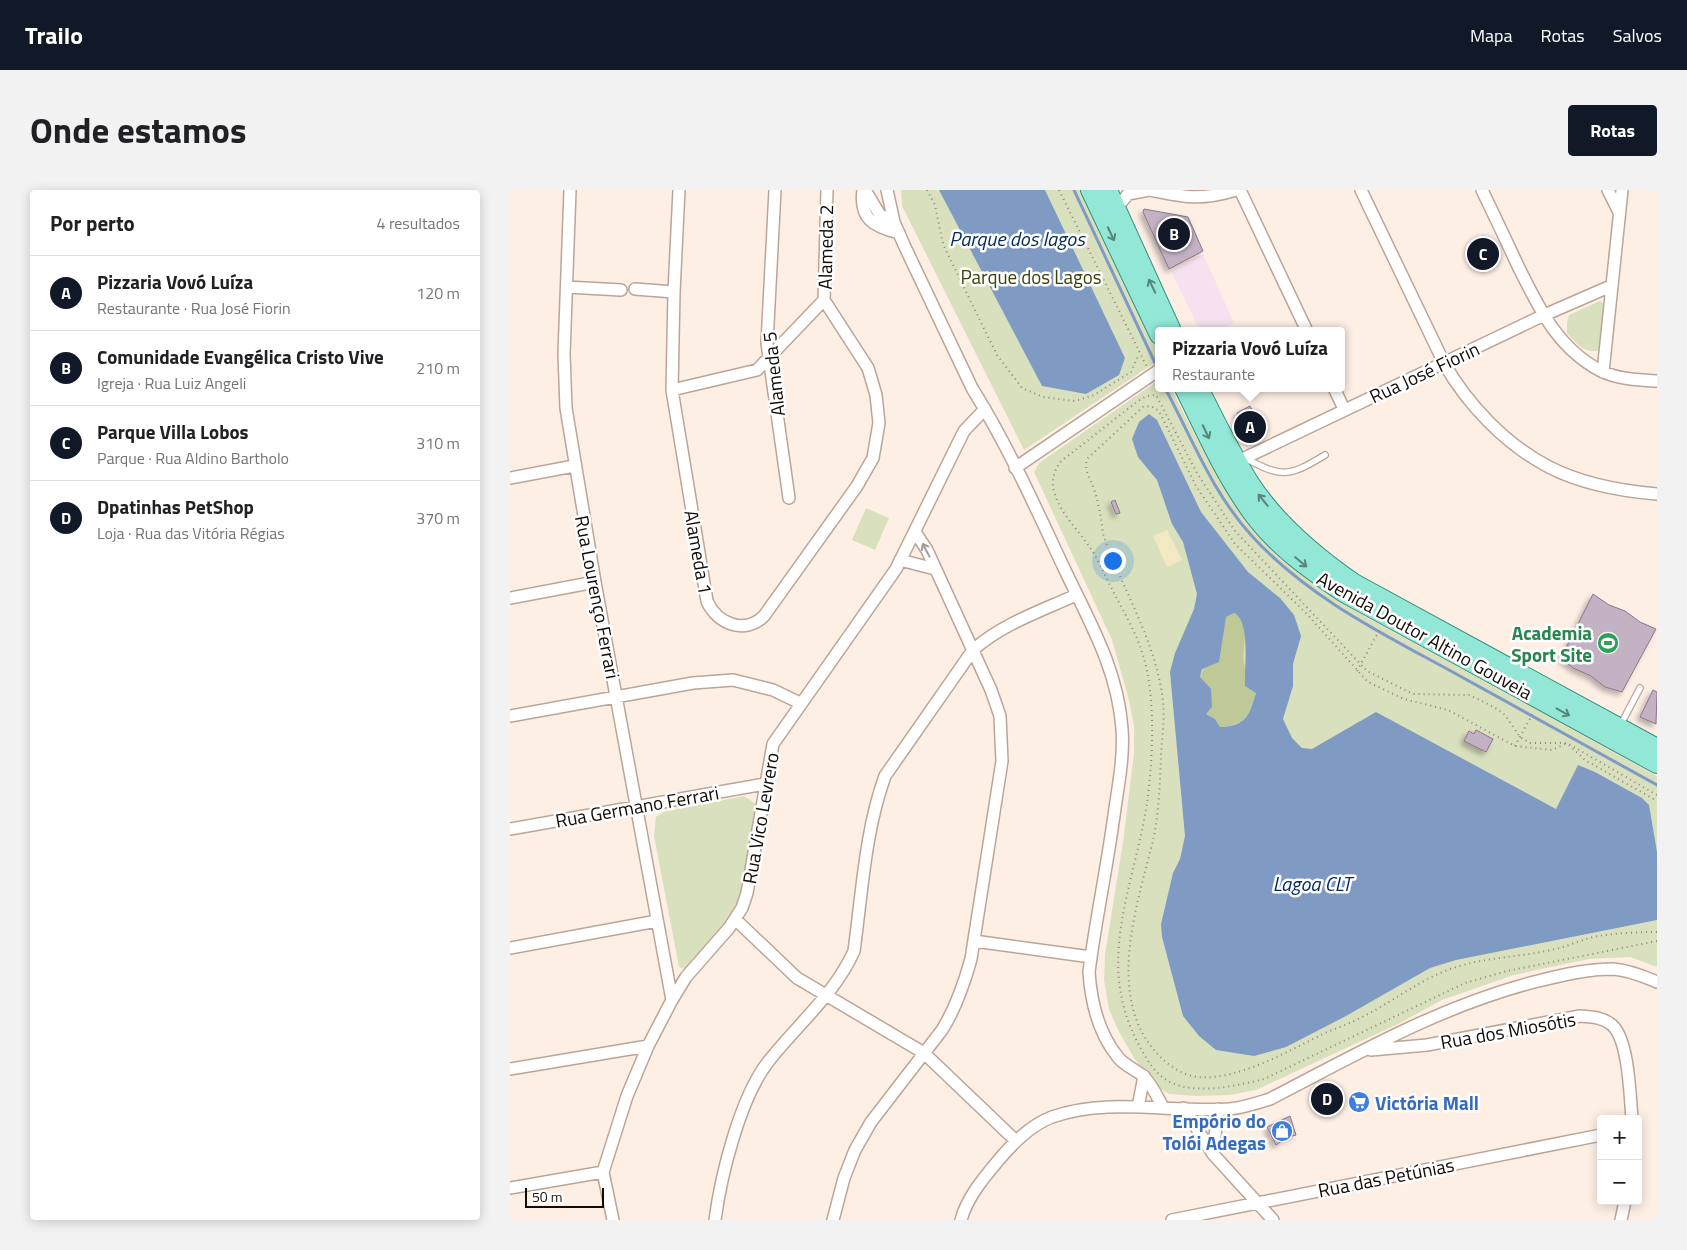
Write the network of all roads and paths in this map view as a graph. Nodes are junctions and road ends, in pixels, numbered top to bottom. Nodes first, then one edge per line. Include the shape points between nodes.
1 (570, 190) edge
2 (679, 190) edge
3 (775, 190) edge
4 (827, 190) edge
5 (864, 190) edge
6 (887, 190) edge
7 (927, 190) edge
8 (1059, 190) edge
9 (1090, 190) edge
10 (1108, 190) edge
11 (1150, 190) edge
12 (1238, 190) edge
13 (1361, 190) edge
14 (1482, 190) edge
15 (1608, 190) edge
16 (1622, 190) edge
17 (1116, 209) junction
18 (1620, 212) junction
19 (894, 222) junction
20 (899, 233) junction
21 (1611, 286) junction
22 (567, 287) junction
23 (635, 289) dead end
24 (621, 290) dead end
25 (674, 292) junction
26 (824, 300) junction
27 (1542, 316) junction
28 (1155, 327) edge
29 (1170, 327) edge
30 (1305, 327) edge
31 (1139, 354) junction
32 (768, 361) junction
33 (1444, 363) junction
34 (1603, 372) junction
35 (1155, 373) edge
36 (1657, 381) edge
37 (672, 390) junction
38 (1187, 392) edge
39 (1201, 392) edge
40 (1336, 392) edge
41 (985, 409) junction
42 (1344, 409) junction
43 (1325, 455) dead end
44 (1235, 462) junction
45 (574, 466) junction
46 (1015, 468) junction
47 (510, 478) edge
48 (1657, 494) edge
49 (789, 498) dead end
50 (915, 532) junction
51 (900, 560) junction
52 (935, 569) junction
53 (595, 582) junction
54 (1076, 595) junction
55 (510, 598) edge
56 (1380, 629) dead end
57 (973, 650) junction
58 (1360, 665) junction
59 (1357, 671) junction
60 (1640, 688) dead end
61 (1534, 689) junction
62 (617, 697) junction
63 (800, 703) junction
64 (1532, 714) dead end
65 (510, 716) edge
66 (1619, 728) junction
67 (1520, 737) junction
68 (1567, 743) junction
69 (1515, 746) junction
70 (1657, 748) edge
71 (1657, 764) edge
72 (765, 784) junction
73 (1657, 795) edge
74 (1657, 801) edge
75 (636, 806) junction
76 (510, 829) edge
77 (735, 919) junction
78 (657, 920) junction
79 (1657, 932) edge
80 (974, 941) junction
81 (1657, 941) edge
82 (510, 948) edge
83 (1091, 957) junction
84 (1657, 982) edge
85 (825, 994) junction
86 (672, 1000) junction
87 (648, 1046) junction
88 (1365, 1050) junction
89 (924, 1053) junction
90 (510, 1069) edge
91 (1144, 1076) junction
92 (1138, 1107) junction
93 (1163, 1107) junction
94 (1184, 1108) junction
95 (1218, 1109) junction
96 (1632, 1115) edge
97 (1597, 1136) edge
98 (1016, 1141) junction
99 (1214, 1154) junction
100 (603, 1172) junction
101 (510, 1188) edge
102 (1257, 1202) junction
103 (1623, 1205) edge
104 (612, 1220) edge
105 (715, 1220) edge
106 (833, 1220) edge
107 (961, 1220) edge
108 (1172, 1220) edge
109 (1272, 1220) edge
110 (1621, 1220) edge

1 - 22 street, Rua Lourenço Ferrari
2 - 25 street, Alameda 1
3 - 32 street, Alameda 5
4 - 26 street, Alameda 2
5 - 19 street via 880,215
5 - 20 street via 862,201 869,220 882,229
6 - 19 street
7 - 31 path via 944,244 972,304 997,355 1022,388 1043,397 1075,401 1094,395 1131,372
8 - 31 path
9 -> 28 main road
10 - 17 main road
11 - 12 street via 1193,199
11 - 17 street via 1128,194
12 - 30 street
13 - 33 street
14 - 27 street
15 - 18 street
16 - 18 street
29 -> 17 main road
18 - 21 street
19 - 20 street
20 - 41 street
21 - 27 street, Rua José Fiorin
21 - 34 street
22 - 24 street
22 - 45 street, Rua Lourenço Ferrari via 566,408
23 - 25 street
25 - 37 street, Alameda 1
26 - 32 street, Alameda 2
26 - 37 street, Alameda 1 via 868,368 879,423 873,458 857,486 764,616 753,623 725,622 712,614 707,601
27 - 33 street, Rua José Fiorin
27 - 34 street via 1561,342
31 - 35 path
32 - 37 street, Alameda 2 via 747,374
32 - 49 street, Alameda 5
33 - 42 street, Rua José Fiorin
33 - 48 street via 1478,410 1512,442 1549,467 1587,481
34 - 36 street
35 - 46 street
38 -> 44 main road, Avenida Doutor Altino Gouveia
39 - 44 main road, Avenida Doutor Altino Gouveia
40 - 42 street
41 - 46 street
41 - 50 street, Rua Vico Levrero via 964,432
42 - 44 street, Rua José Fiorin
43 - 44 lane via 1299,471 1287,472
44 - 61 main road, Avenida Doutor Altino Gouveia via 1267,505 1322,562
45 - 47 street
45 - 53 street, Rua Lourenço Ferrari
46 - 54 street
50 - 51 street, Rua Vico Levrero
52 -> 50 street
51 - 52 street
51 - 63 street, Rua Vico Levrero
52 - 57 street
53 - 55 street
53 - 62 street, Rua Lourenço Ferrari
54 - 57 street via 1007,626
54 - 83 street via 1116,684 1122,729 1119,778
56 - 58 path
57 - 80 street via 1000,716 1002,738 1002,761
57 - 85 street via 885,776 875,808 854,951 847,966
58 - 59 path
58 - 67 path via 1413,694 1468,695 1480,700 1505,715
58 - 81 path via 1222,514 1156,395 1138,401 1060,462 1052,481 1055,495 1092,550 1130,623 1143,656 1149,690 1147,802 1126,894 1117,968 1130,1027 1160,1076 1174,1084 1201,1089 1233,1087 1264,1079 1466,983
59 - 69 path via 1368,682 1404,699 1448,710
59 - 79 path via 1221,526 1176,450 1159,410 1143,407 1086,459 1084,468 1096,497 1102,534 1152,650 1160,678 1163,704 1157,816 1135,914 1128,979 1140,1028 1162,1060 1180,1072 1198,1077 1236,1072 1360,1018 1442,972 1465,964 1551,950 1597,936
60 - 66 lane
61 - 66 main road, Avenida Doutor Altino Gouveia
61 -> 71 main road, Avenida Doutor Altino Gouveia
62 - 63 street via 693,683 732,680 773,690
62 - 65 street
62 - 75 street, Rua Lourenço Ferrari
63 - 72 street, Rua Vico Levrero via 773,744
64 - 67 path
66 - 70 main road, Avenida Doutor Altino Gouveia
67 - 68 path via 1530,743
67 - 69 path
68 - 69 path via 1552,750
68 - 73 path
68 - 74 path via 1585,760
72 - 75 street, Rua Germano Ferrari
72 - 77 street, Rua Vico Levrero via 747,893
75 - 76 street, Rua Germano Ferrari
75 - 78 street, Rua Lourenço Ferrari
77 - 85 street via 797,978
77 - 86 street, Rua Vico Levrero via 686,977
78 - 82 street
78 - 86 street, Rua Lourenço Ferrari
80 - 83 street
80 - 89 street via 952,1014
83 - 91 street via 1090,991 1096,1017 1118,1058
84 - 88 street via 1640,974 1615,969 1576,972 1502,990 1456,1006
85 - 89 street
85 - 105 street via 767,1064 745,1106 728,1155
86 - 87 street, Rua Vico Levrero
87 - 90 street
87 - 100 street, Rua Vico Levrero via 627,1096
88 - 95 street via 1270,1099
88 - 96 street, Rua dos Miosótis via 1427,1045 1580,1016 1605,1020 1614,1027 1622,1044
89 - 98 street
89 - 106 street via 871,1122 855,1150
91 - 92 street
91 - 93 street
92 - 93 street
92 - 98 street via 1078,1110 1050,1118
93 - 94 street
94 - 95 street
94 - 99 street
95 - 99 street
97 - 102 street, Rua das Petúnias
98 - 107 street via 972,1195
99 - 102 street
100 - 101 street
100 - 104 street, Rua Vico Levrero
102 - 108 street, Rua das Petúnias
102 - 109 street
103 - 110 street

